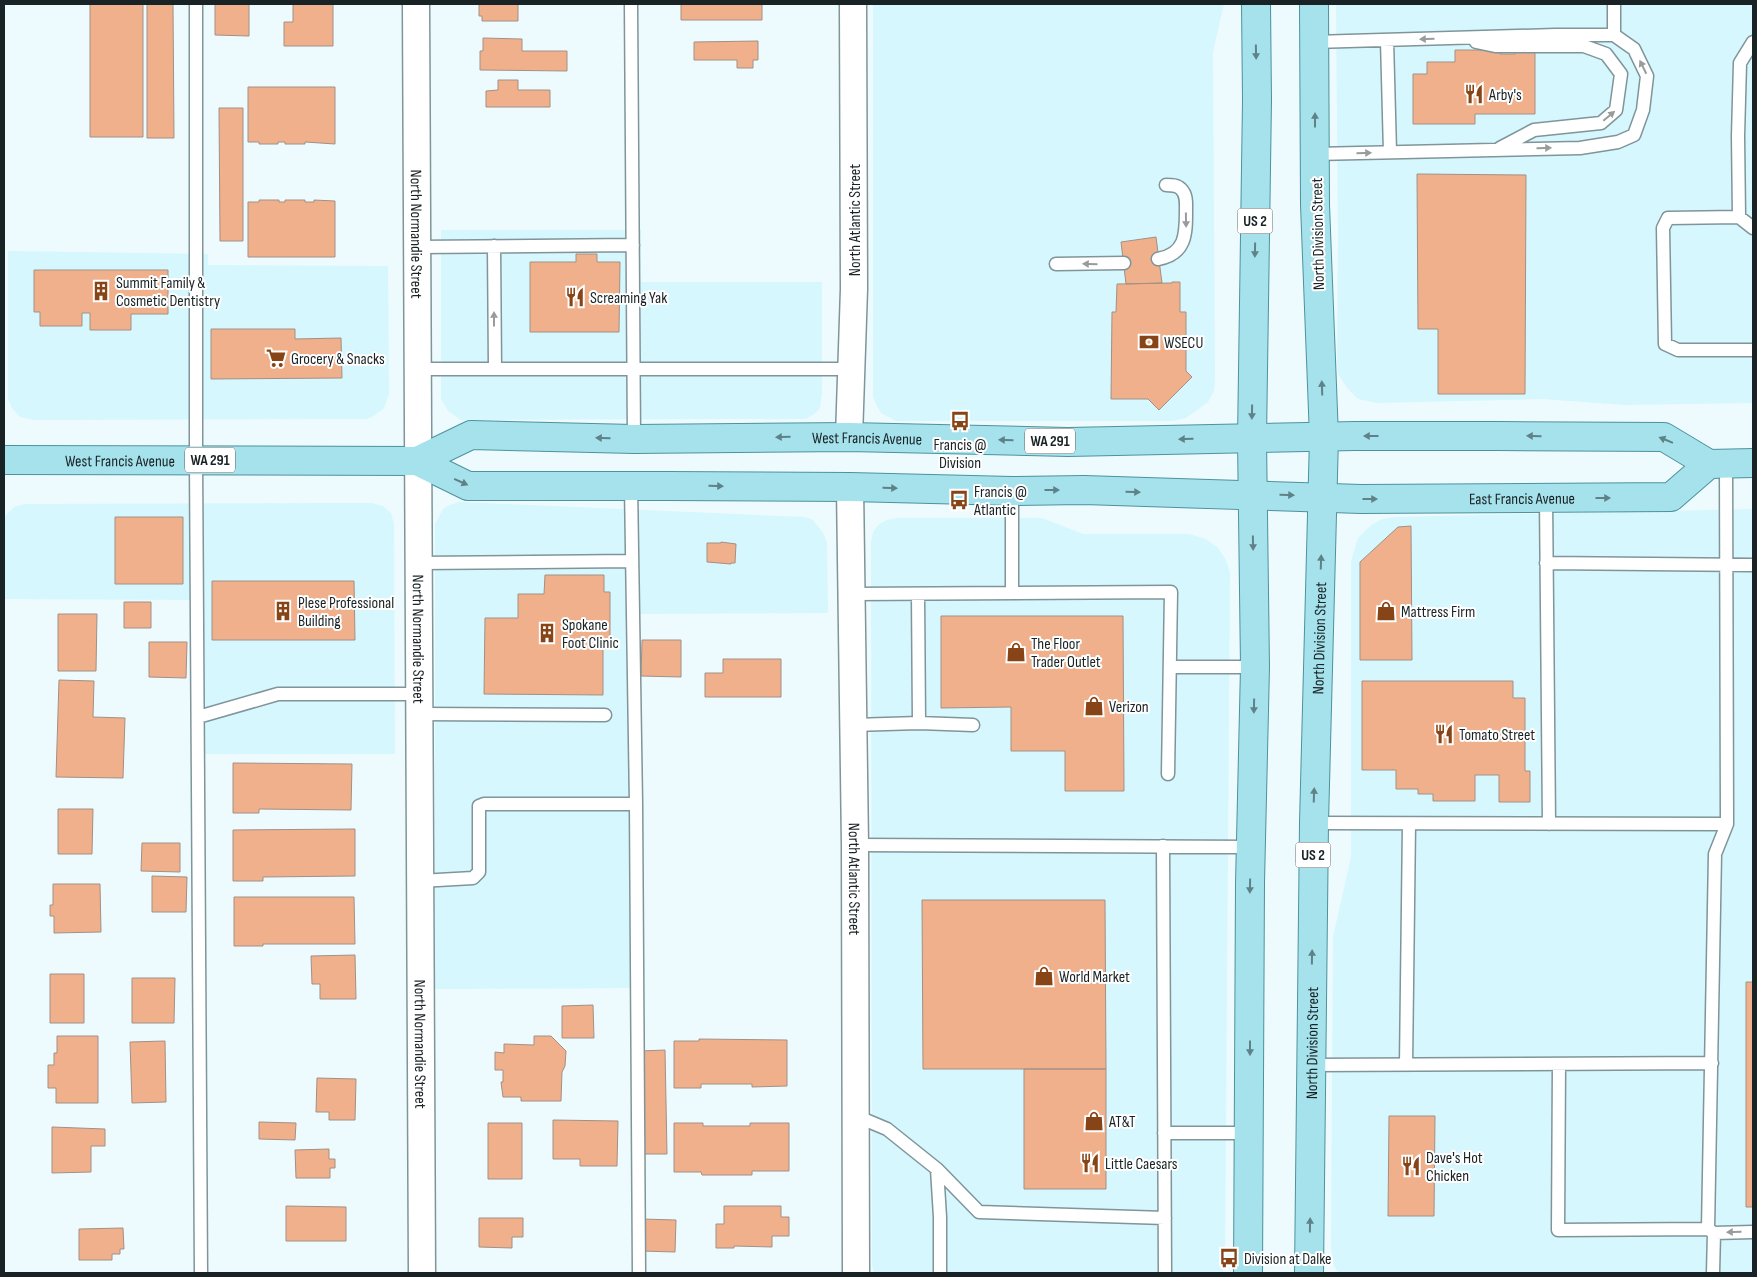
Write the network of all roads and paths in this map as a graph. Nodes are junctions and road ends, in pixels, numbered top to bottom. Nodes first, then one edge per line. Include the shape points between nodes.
1 (196, 4) edge
2 (416, 4) edge
3 (631, 4) edge
4 (853, 4) edge
5 (1256, 4) edge
6 (1314, 4) edge
7 (1614, 4) edge
8 (1614, 35) junction
9 (1455, 38) junction
10 (1387, 40) junction
11 (1314, 42) junction
12 (1753, 42) edge
13 (1498, 149) junction
14 (1390, 152) junction
15 (1315, 154) junction
16 (1166, 185) dead end
17 (1739, 217) junction
18 (1753, 228) edge
19 (632, 245) junction
20 (494, 246) junction
21 (417, 247) junction
22 (1158, 259) dead end
23 (1124, 262) dead end
24 (1056, 264) dead end
25 (1753, 350) edge
26 (495, 368) junction
27 (633, 368) junction
28 (417, 369) junction
29 (850, 369) junction
30 (849, 436) junction
31 (1324, 436) junction
32 (634, 439) junction
33 (1252, 439) junction
34 (4, 460) edge
35 (196, 460) junction
36 (417, 461) junction
37 (1753, 463) edge
38 (1717, 464) junction
39 (631, 486) junction
40 (850, 487) junction
41 (1012, 491) junction
42 (1253, 494) junction
43 (1322, 496) junction
44 (1546, 498) junction
45 (631, 561) junction
46 (418, 562) junction
47 (1546, 564) junction
48 (1726, 565) junction
49 (1753, 565) edge
50 (1012, 593) junction
51 (851, 594) junction
52 (918, 594) junction
53 (1170, 667) junction
54 (1255, 667) junction
55 (419, 704) junction
56 (605, 715) dead end
57 (198, 718) junction
58 (919, 723) junction
59 (853, 725) junction
60 (973, 725) dead end
61 (1168, 774) dead end
62 (636, 804) junction
63 (1314, 824) junction
64 (1409, 824) junction
65 (1549, 824) junction
66 (1727, 824) junction
67 (856, 845) junction
68 (1164, 846) junction
69 (1252, 847) junction
70 (420, 880) junction
71 (1712, 1063) junction
72 (1311, 1064) junction
73 (1406, 1064) junction
74 (1559, 1064) junction
75 (856, 1116) junction
76 (1164, 1133) junction
77 (1249, 1134) junction
78 (937, 1169) junction
79 (1165, 1218) junction
80 (1711, 1231) junction
81 (1753, 1232) edge
82 (201, 1273) edge
83 (422, 1273) edge
84 (639, 1273) edge
85 (856, 1273) edge
86 (940, 1273) edge
87 (1165, 1273) edge
88 (1248, 1273) edge
89 (1309, 1273) edge
90 (1713, 1273) edge

1 - 35 lane
2 - 21 street, North Normandie Street
3 - 19 lane
4 - 29 street, North Atlantic Street via 854,289
5 -> 33 main road, US 2
6 - 11 main road, North Division Street / US 2
7 - 8 lane
8 - 9 lane
13 -> 8 lane via 1580,148 1618,142 1634,135 1643,110 1647,76 1634,49
9 -> 10 lane
13 -> 9 lane via 1534,130 1601,123 1616,110 1621,74 1606,54 1584,46 1494,46
10 - 11 lane
10 - 14 lane
15 -> 11 main road, North Division Street / US 2
12 - 17 lane via 1740,63
13 - 14 lane
15 -> 14 lane
31 -> 15 main road, North Division Street / US 2
16 -> 22 lane via 1180,188 1186,197 1186,232 1173,255
17 - 18 lane
17 - 25 lane via 1668,218 1663,228 1665,344 1678,350
19 - 20 lane
19 - 27 lane
20 - 21 lane
26 -> 20 lane
21 - 28 street, North Normandie Street
23 -> 24 lane
26 - 27 lane
26 - 28 lane
27 - 29 lane
27 - 32 lane
28 - 36 street, North Normandie Street
29 - 30 street, North Atlantic Street
30 -> 32 main road, West Francis Avenue / WA 291
33 -> 30 main road, West Francis Avenue / WA 291 via 1068,442
31 - 33 main road, West Francis Avenue / WA 291
38 -> 31 main road via 1664,437
31 - 43 main road, North Division Street / US 2
32 -> 36 main road, West Francis Avenue / WA 291 via 472,435
33 - 42 main road, US 2
34 - 35 main road, West Francis Avenue / WA 291
35 - 36 main road, West Francis Avenue / WA 291
35 - 57 lane
36 -> 39 main road, West Francis Avenue / WA 291 via 468,486
36 - 46 street, North Normandie Street
37 - 38 main road
44 -> 38 main road, East Francis Avenue via 1671,497
38 - 48 lane
39 -> 40 main road, West Francis Avenue / WA 291
39 - 45 lane
40 -> 41 main road, West Francis Avenue / WA 291
40 - 51 street, North Atlantic Street
41 -> 42 main road, West Francis Avenue / WA 291
41 - 50 lane
42 -> 43 main road, West Francis Avenue / WA 291
42 -> 54 main road, US 2
43 -> 44 main road, East Francis Avenue via 1361,499
63 -> 43 main road, North Division Street / US 2
44 - 47 lane
45 - 46 lane
45 - 62 lane
46 - 55 street, North Normandie Street
47 - 48 lane
47 - 65 lane
48 - 49 lane
48 - 66 lane
50 - 52 lane
50 - 53 lane via 1170,592
51 - 52 lane
51 - 59 street, North Atlantic Street
52 - 58 lane
53 - 54 lane
53 - 61 lane
54 -> 69 main road, US 2
55 - 56 lane
55 - 57 lane via 278,694
55 - 70 street, North Normandie Street
57 - 82 lane
58 - 59 lane
58 - 60 lane
59 - 67 street, North Atlantic Street
62 - 70 lane via 484,804 479,806 478,872 473,878
62 - 84 lane
63 - 64 lane
72 -> 63 main road, North Division Street / US 2
64 - 65 lane
64 - 73 lane
65 - 66 lane
66 - 71 lane via 1715,854
67 - 68 lane
67 - 75 street, North Atlantic Street
68 - 69 lane
68 - 76 lane
69 -> 77 main road, US 2
70 - 83 street, North Normandie Street
71 - 74 lane
71 - 80 lane
72 - 73 lane
89 -> 72 main road, North Division Street / US 2
73 - 74 lane
74 - 80 lane via 1558,1230
75 - 78 lane via 887,1129
75 - 85 street, North Atlantic Street
76 - 77 lane
76 - 79 lane
77 - 88 main road, US 2
78 - 79 lane via 979,1212
78 - 86 lane
79 - 87 lane
81 -> 80 lane
80 - 90 lane

